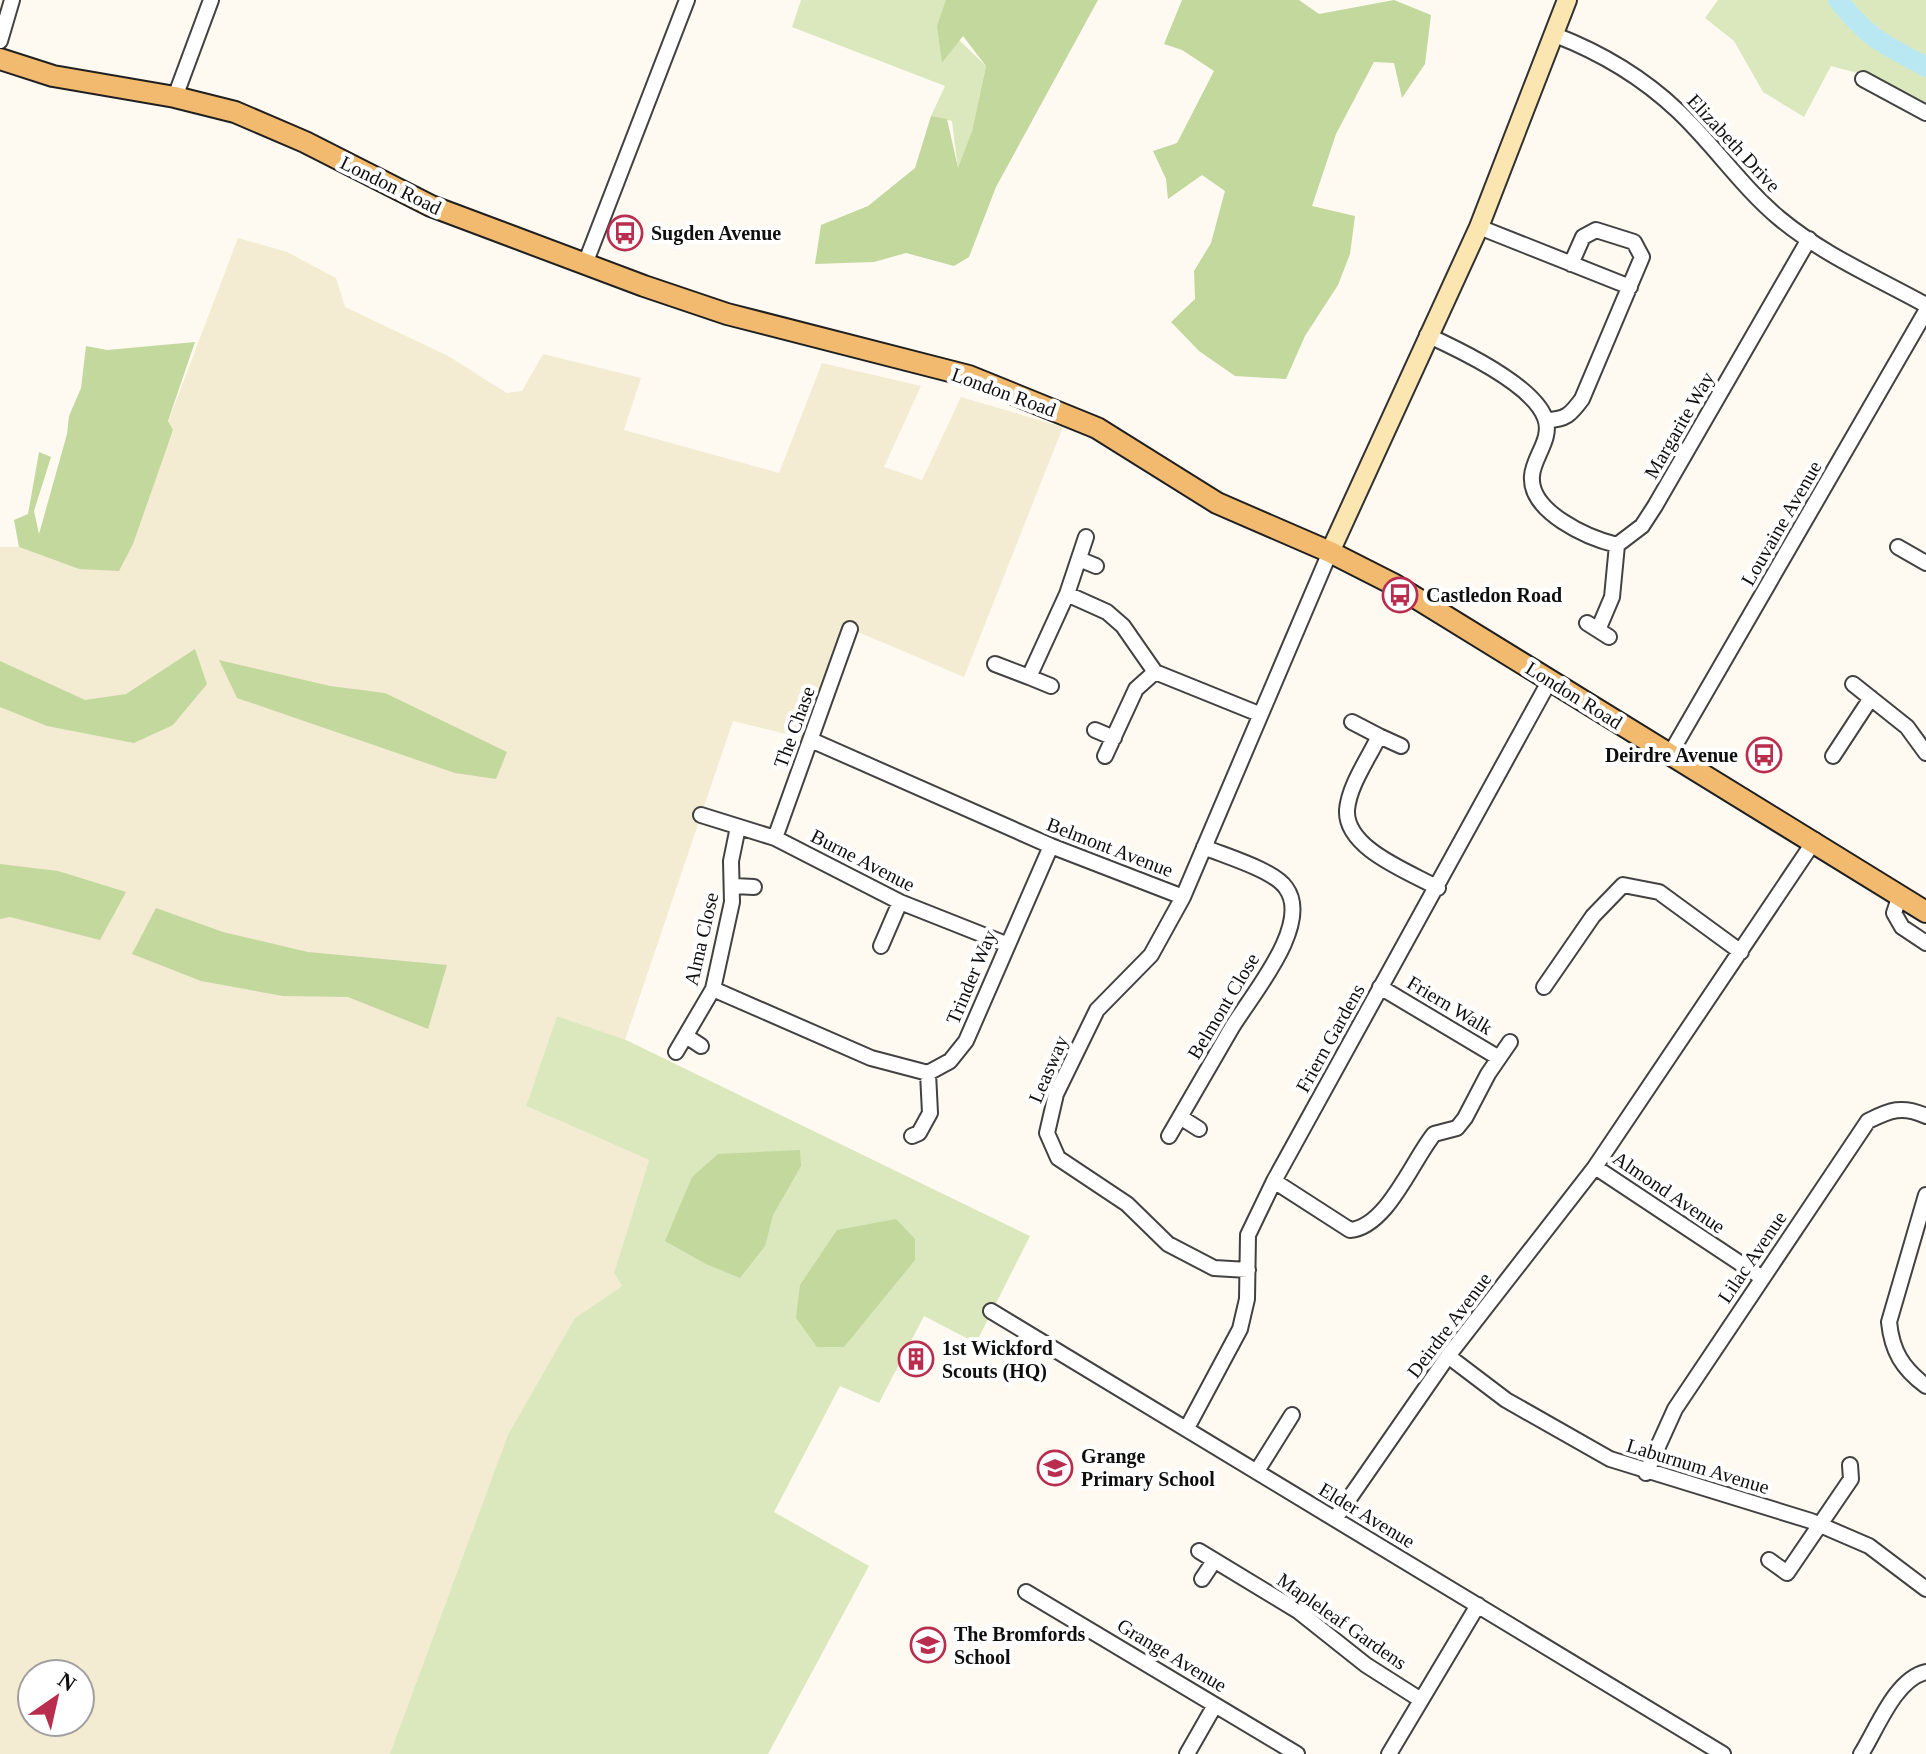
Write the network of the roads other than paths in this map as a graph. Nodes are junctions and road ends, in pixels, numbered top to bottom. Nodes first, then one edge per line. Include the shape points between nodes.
1 (12, 0) edge
2 (211, 0) edge
3 (687, 0) edge
4 (1567, 0) edge
5 (1555, 35) junction
6 (0, 41) edge
7 (0, 59) edge
8 (1863, 79) dead end
9 (175, 97) junction
10 (1926, 113) edge
11 (1479, 227) junction
12 (1809, 239) junction
13 (585, 264) junction
14 (1571, 264) junction
15 (1630, 287) junction
16 (1926, 308) edge
17 (1427, 335) junction
18 (1546, 420) junction
19 (1086, 537) dead end
20 (1617, 545) junction
21 (1898, 547) dead end
22 (1330, 552) junction
23 (1079, 559) junction
24 (1926, 563) edge
25 (1096, 566) dead end
26 (1067, 594) junction
27 (850, 629) dead end
28 (1598, 630) dead end
29 (995, 664) dead end
30 (1155, 672) junction
31 (1029, 677) junction
32 (1550, 680) junction
33 (1853, 684) dead end
34 (1051, 686) dead end
35 (1871, 698) junction
36 (1259, 714) junction
37 (1352, 722) dead end
38 (1095, 730) dead end
39 (1379, 736) junction
40 (1114, 738) junction
41 (811, 740) junction
42 (1401, 746) dead end
43 (1926, 753) edge
44 (1670, 754) junction
45 (1105, 756) dead end
46 (1833, 756) dead end
47 (701, 815) dead end
48 (738, 827) junction
49 (775, 838) junction
50 (1815, 840) junction
51 (1051, 846) junction
52 (1204, 847) junction
53 (734, 886) junction
54 (754, 887) dead end
55 (1438, 888) junction
56 (1900, 895) junction
57 (1183, 897) junction
58 (900, 902) junction
59 (1926, 912) edge
60 (1926, 943) edge
61 (1006, 944) junction
62 (881, 946) dead end
63 (1741, 952) junction
64 (1380, 987) junction
65 (1544, 987) dead end
66 (713, 989) junction
67 (686, 1036) junction
68 (1510, 1042) dead end
69 (701, 1046) dead end
70 (676, 1052) dead end
71 (1499, 1058) junction
72 (928, 1073) junction
73 (1926, 1116) edge
74 (1180, 1117) junction
75 (1199, 1129) dead end
76 (912, 1136) dead end
77 (1169, 1136) dead end
78 (1595, 1167) junction
79 (1274, 1181) junction
80 (1926, 1195) edge
81 (1248, 1270) junction
82 (1761, 1277) junction
83 (991, 1311) dead end
84 (1448, 1356) junction
85 (1926, 1386) edge
86 (1292, 1415) dead end
87 (1187, 1428) junction
88 (1850, 1465) dead end
89 (1257, 1471) junction
90 (1646, 1473) junction
91 (1335, 1519) junction
92 (1821, 1526) junction
93 (1199, 1551) dead end
94 (1769, 1560) dead end
95 (1214, 1561) junction
96 (1202, 1579) dead end
97 (1926, 1589) edge
98 (1026, 1592) dead end
99 (1478, 1605) junction
100 (1926, 1672) edge
101 (1421, 1700) junction
102 (1215, 1705) junction
103 (1187, 1754) edge
104 (1297, 1754) edge
105 (1389, 1754) edge
106 (1723, 1754) edge
107 (1861, 1754) edge

1 - 6 street
2 - 9 street
3 - 13 street
4 - 5 street
5 - 11 street
5 - 12 street, Elizabeth Drive via 1599,52 1648,85 1752,194
7 - 9 main road, London Road via 53,76
8 - 10 street
9 - 13 main road, London Road via 235,112 431,206
11 - 14 street
11 - 17 street
12 - 16 street, Elizabeth Drive
12 - 20 street, Margarite Way via 1655,506 1642,526
13 - 22 main road, London Road via 727,314 969,376 1097,428 1217,503
14 - 15 street
14 - 15 street via 1589,232 1605,231 1634,242 1642,257
15 - 18 street via 1582,399 1570,415
16 - 44 street, Louvaine Avenue
17 - 18 street via 1532,395
17 - 22 street
18 - 20 street via 1547,435 1531,474 1540,501 1584,533
19 - 23 street
20 - 28 street via 1612,597
21 - 24 street
22 - 32 main road, London Road via 1395,585
22 - 36 street, Belmont Avenue
23 - 25 street
23 - 26 street
26 - 30 street via 1115,619
26 - 31 street
27 - 41 street, The Chase
29 - 31 street
30 - 36 street
30 - 40 street via 1136,689
31 - 34 street
32 - 44 main road, London Road
32 - 55 street, Friern Gardens
33 - 35 street
35 - 43 street via 1907,727
35 - 46 street
36 - 52 street, Belmont Avenue
37 - 39 street
38 - 40 street
39 - 42 street
39 - 55 street via 1351,795 1347,813 1353,832 1367,847
40 - 45 street
41 - 49 street, The Chase
41 - 51 street, Belmont Avenue
44 - 50 main road, London Road
47 - 48 street, Burne Avenue
48 - 49 street, Burne Avenue
48 - 53 street, Alma Close via 731,861
49 - 58 street, Burne Avenue
50 - 56 main road, London Road
50 - 63 street, Deirdre Avenue
51 - 57 street, Belmont Avenue
51 - 61 street, Trinder Way
52 - 57 street, Belmont Avenue
52 - 74 street, Belmont Close via 1277,878 1293,905 1291,926 1264,982
53 - 54 street
53 - 66 street, Alma Close
55 - 64 street, Friern Gardens
56 - 59 main road, London Road
56 - 60 street via 1894,913 1902,927
57 - 81 street, Leasway via 1151,955 1097,1010 1056,1094 1047,1133 1058,1158 1127,1204 1168,1244 1214,1268
58 - 61 street, Burne Avenue
58 - 62 street
61 - 72 street, Trinder Way via 970,1032 950,1061
63 - 65 street via 1659,892 1623,885 1593,916
63 - 78 street, Deirdre Avenue
64 - 71 street, Friern Walk
64 - 79 street, Friern Gardens
66 - 67 street, Alma Close
66 - 72 street via 871,1058
67 - 69 street
67 - 70 street, Alma Close
68 - 71 street
71 - 79 street via 1465,1118 1457,1128 1434,1134 1377,1217 1363,1229 1350,1230
72 - 76 street via 930,1113
73 - 82 street, Lilac Avenue via 1910,1108 1892,1109 1868,1121
74 - 75 street
74 - 77 street, Belmont Close
78 - 82 street, Almond Avenue
78 - 84 street, Deirdre Avenue
79 - 81 street, Friern Gardens via 1248,1235
80 - 85 street via 1889,1322 1900,1363
81 - 87 street, Friern Gardens via 1240,1329
82 - 90 street, Lilac Avenue via 1675,1409
83 - 87 street, Elder Avenue
84 - 90 street, Laburnum Avenue via 1506,1400 1610,1459
84 - 91 street, Deirdre Avenue
86 - 89 street
87 - 89 street, Elder Avenue
88 - 92 street via 1851,1479
89 - 91 street, Elder Avenue
90 - 92 street, Laburnum Avenue
91 - 99 street, Elder Avenue
92 - 94 street via 1787,1573
92 - 97 street, Laburnum Avenue via 1869,1546
93 - 95 street, Mapleleaf Gardens
95 - 96 street
95 - 101 street, Mapleleaf Gardens via 1298,1611
98 - 102 street, Grange Avenue
99 - 101 street
99 - 106 street, Elder Avenue
100 - 107 street via 1900,1688
101 - 105 street
102 - 103 street
102 - 104 street, Grange Avenue

